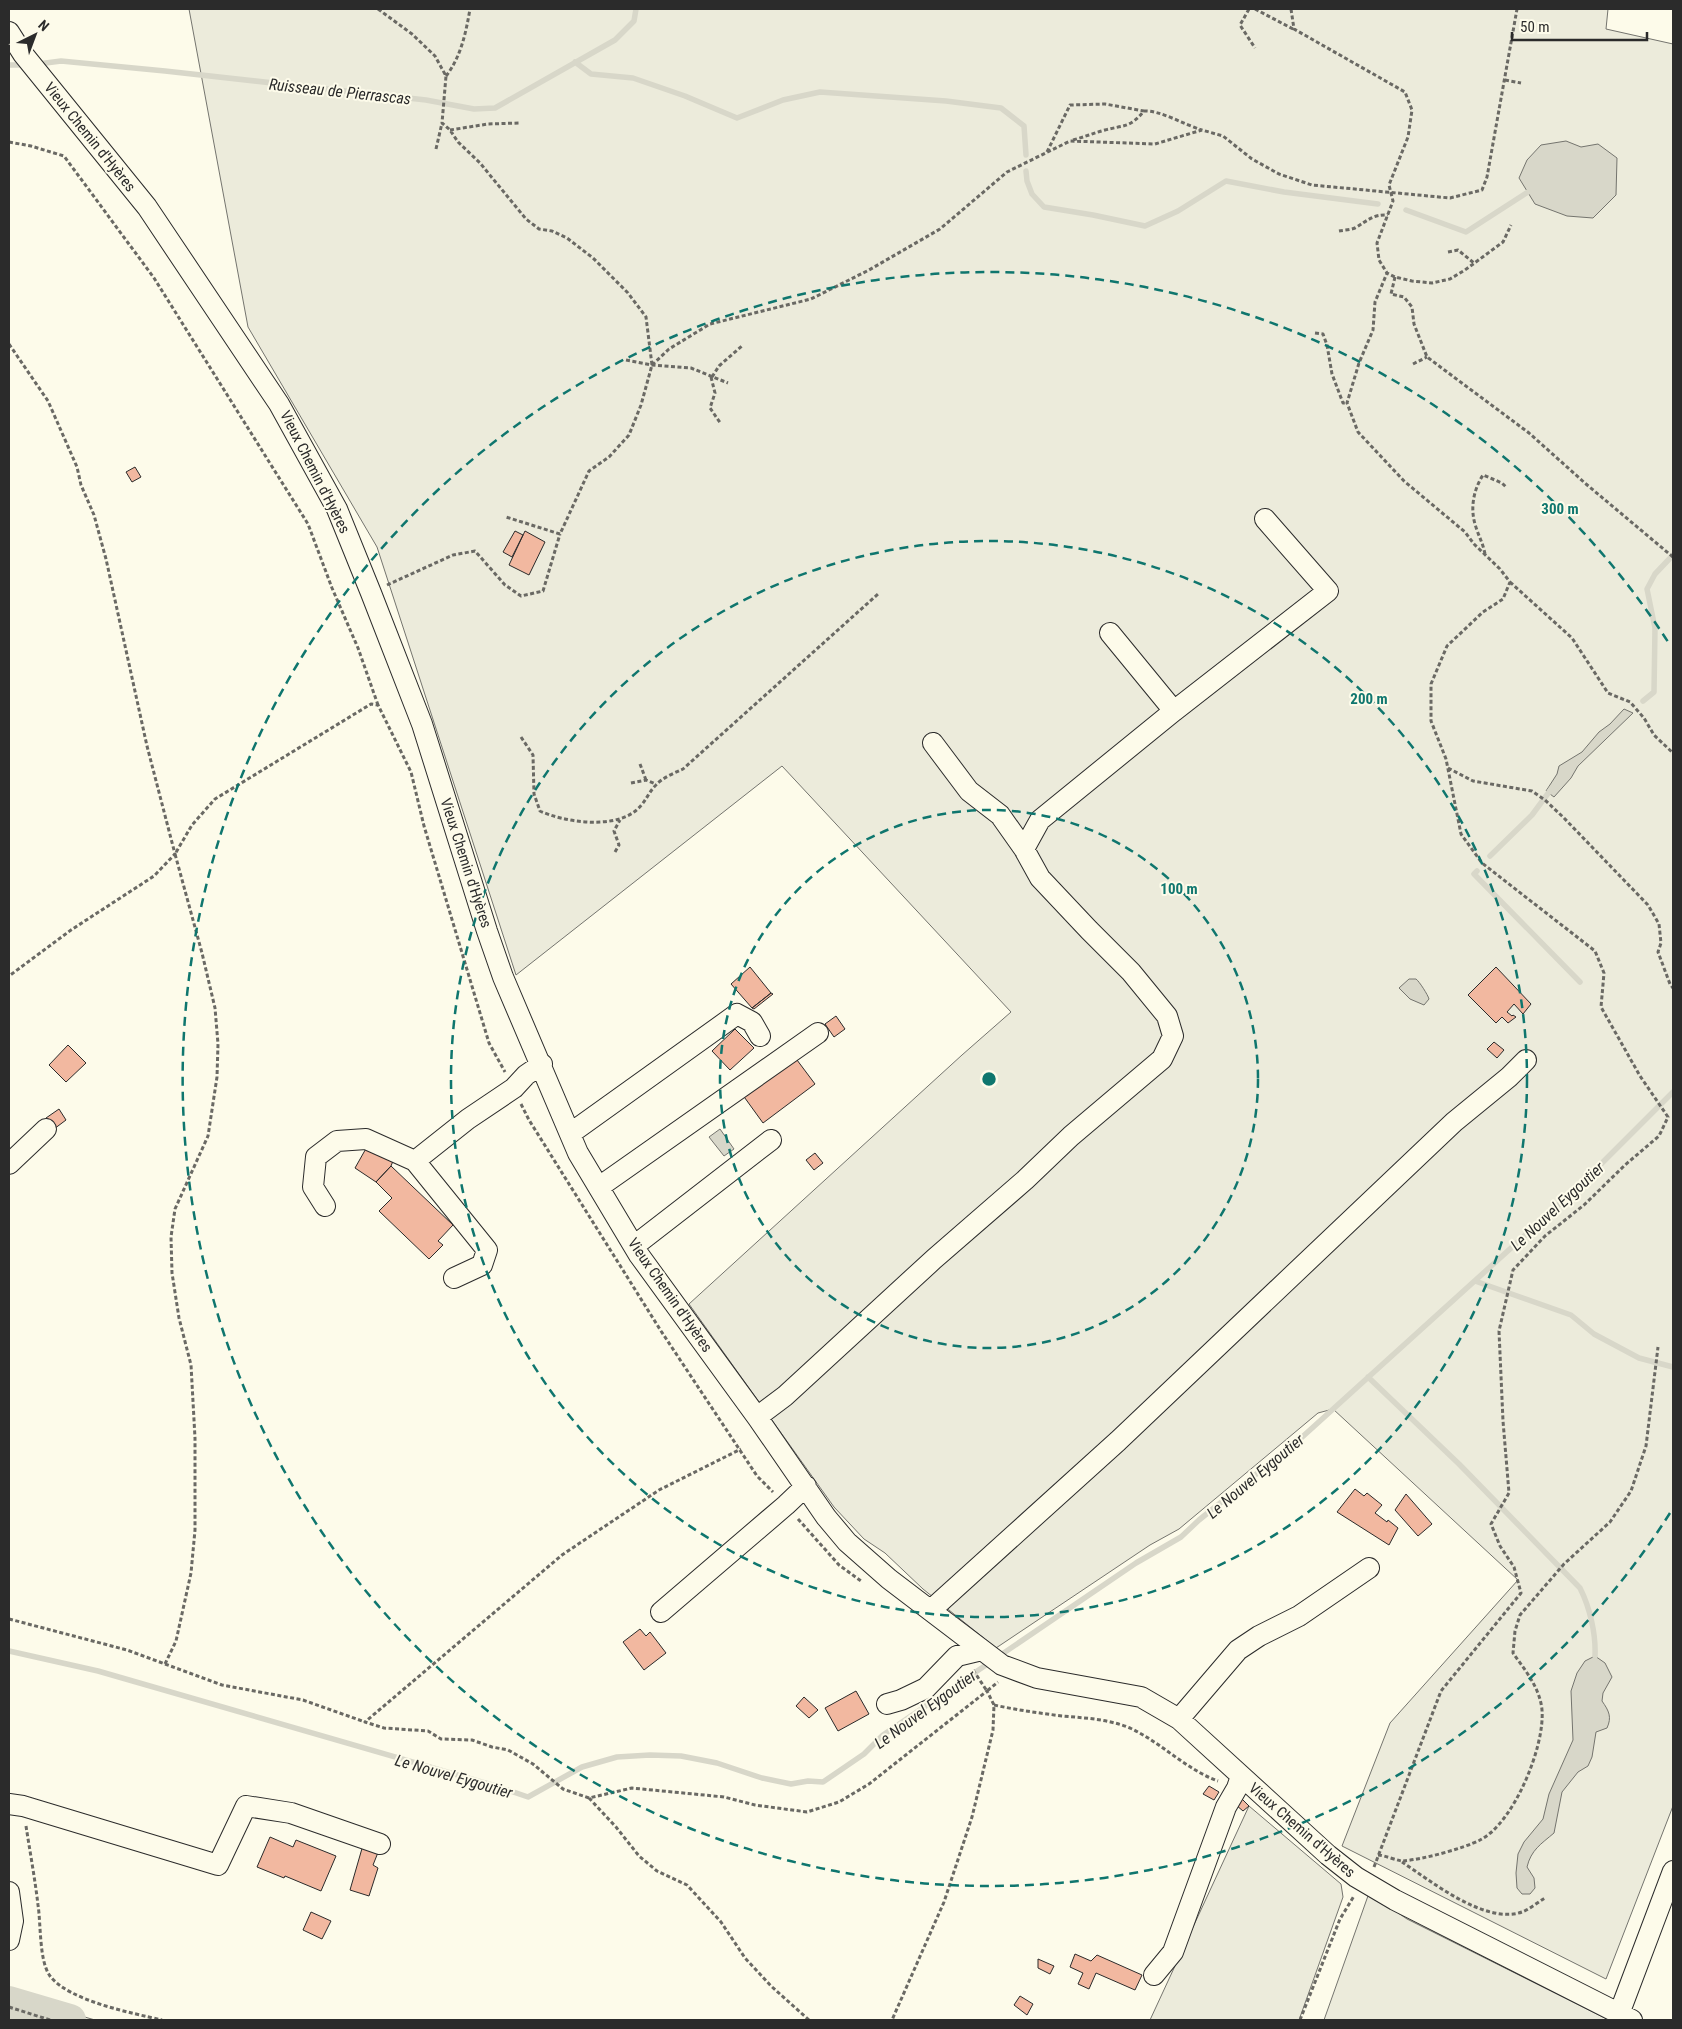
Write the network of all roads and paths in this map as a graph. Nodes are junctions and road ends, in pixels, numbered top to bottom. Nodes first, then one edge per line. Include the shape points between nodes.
1 (378, 9) edge
2 (470, 9) edge
3 (1250, 9) edge
4 (1255, 9) edge
5 (1291, 9) edge
6 (1518, 9) edge
7 (1294, 29) junction
8 (9, 32) edge
9 (1255, 48) dead end
10 (446, 78) junction
11 (1505, 80) junction
12 (1521, 83) dead end
13 (1144, 111) junction
14 (519, 123) dead end
15 (442, 124) junction
16 (450, 130) junction
17 (1202, 130) junction
18 (1070, 141) junction
19 (9, 142) edge
20 (436, 149) dead end
21 (1047, 153) junction
22 (1390, 193) junction
23 (1388, 215) junction
24 (1511, 225) dead end
25 (1339, 231) dead end
26 (1448, 252) dead end
27 (1474, 264) junction
28 (1387, 273) junction
29 (1395, 277) junction
30 (1315, 333) dead end
31 (9, 344) edge
32 (743, 345) dead end
33 (1429, 350) dead end
34 (1425, 352) junction
35 (1427, 357) junction
36 (626, 360) dead end
37 (1413, 364) dead end
38 (652, 365) junction
39 (712, 376) junction
40 (728, 383) dead end
41 (1485, 400) junction
42 (1347, 403) junction
43 (1484, 405) dead end
44 (721, 424) dead end
45 (1507, 488) dead end
46 (506, 517) dead end
47 (1265, 519) dead end
48 (560, 534) junction
49 (1485, 555) junction
50 (1673, 557) edge
51 (1510, 582) junction
52 (371, 593) junction
53 (878, 594) dead end
54 (1110, 633) dead end
55 (378, 705) junction
56 (1174, 711) junction
57 (521, 737) dead end
58 (933, 743) dead end
59 (1673, 753) edge
60 (640, 764) dead end
61 (1448, 767) junction
62 (646, 780) junction
63 (631, 783) dead end
64 (656, 784) junction
65 (620, 820) junction
66 (1024, 849) junction
67 (615, 852) dead end
68 (175, 854) junction
69 (9, 976) edge
70 (1673, 988) edge
71 (818, 1033) dead end
72 (760, 1036) dead end
73 (1526, 1060) dead end
74 (542, 1064) junction
75 (514, 1088) junction
76 (46, 1129) dead end
77 (570, 1133) junction
78 (771, 1140) dead end
79 (415, 1161) junction
80 (9, 1164) edge
81 (599, 1187) junction
82 (325, 1206) dead end
83 (634, 1246) junction
84 (454, 1278) dead end
85 (1658, 1347) dead end
86 (757, 1417) junction
87 (741, 1449) dead end
88 (806, 1486) junction
89 (1369, 1568) dead end
90 (931, 1610) junction
91 (661, 1612) dead end
92 (9, 1619) edge
93 (982, 1650) junction
94 (166, 1664) junction
95 (887, 1704) dead end
96 (994, 1705) junction
97 (1179, 1719) junction
98 (365, 1722) junction
99 (1239, 1782) junction
100 (589, 1798) junction
101 (16, 1805) edge
102 (380, 1844) dead end
103 (1378, 1854) junction
104 (1401, 1862) junction
105 (1673, 1870) edge
106 (1367, 1884) junction
107 (9, 1892) edge
108 (1545, 1898) dead end
109 (9, 1940) edge
110 (1154, 1975) dead end
111 (9, 2007) edge
112 (1626, 2017) edge
113 (50, 2020) edge
114 (162, 2020) edge
115 (809, 2020) edge
116 (892, 2020) edge
117 (1300, 2020) edge

1 - 10 path via 435,56
2 - 10 path via 455,65
3 - 9 path via 1240,25
4 - 7 path
5 - 7 path
6 - 11 path
7 - 22 path via 1405,92 1412,110 1408,137 1389,185
8 - 52 street, Vieux Chemin d'Hyères via 23,54 147,207 280,404 337,509
10 - 15 path
11 - 12 path
11 - 22 path via 1482,190 1450,198
13 - 17 path via 1153,110 1185,126
13 - 18 path via 1122,128
13 - 21 path via 1105,104 1070,105
14 - 16 path
15 - 16 path
15 - 20 path
16 - 38 path via 526,219 539,229 567,238 593,258 628,293 646,317
17 - 18 path via 1149,144
17 - 22 path via 1223,136 1252,159 1279,174 1312,186
18 - 21 path
19 - 55 path via 64,156 154,278 308,524
21 - 38 path via 1007,172 940,229 869,270 811,299 710,324 669,349
22 - 23 path via 1393,201
23 - 25 path via 1377,214 1353,229
23 - 28 path via 1377,243 1379,260
24 - 27 path via 1503,242
26 - 27 path via 1458,250
27 - 29 path via 1450,279 1432,283
28 - 29 path
28 - 42 path via 1375,302 1373,330
29 - 34 path via 1391,294 1404,297 1412,307 1414,324
30 - 42 path via 1323,334 1332,374 1343,403
31 - 68 path via 48,401 94,515
32 - 39 path
33 - 34 path
34 - 35 path
35 - 37 path
35 - 41 path
36 - 38 path
38 - 39 path via 691,368
38 - 48 path via 629,435 589,471
39 - 40 path
39 - 44 path via 715,393 710,408
41 - 43 path
41 - 50 path via 1529,433
42 - 49 path via 1358,432 1404,480 1466,532
45 - 49 path via 1483,474 1476,488 1473,505 1475,524
46 - 48 path
47 - 56 street via 1328,591
48 - 52 path via 543,591 521,596 504,585 475,551 453,556
49 - 51 path
51 - 59 path via 1572,638 1608,693 1630,702 1654,736
51 - 61 path via 1504,599 1483,612 1447,646 1431,684 1431,721
52 - 74 street, Vieux Chemin d'Hyères via 422,724 500,968
53 - 64 path via 683,768
54 - 56 street
55 - 68 path via 371,704 215,799 192,825
55 - 75 path via 411,772 489,1044
56 - 66 street via 1040,820
57 - 65 path via 533,755 535,803 540,811 556,818 580,821
58 - 66 street via 969,791 1000,815
60 - 62 path
61 - 70 path via 1473,781 1532,791 1550,804 1648,905 1659,924 1661,943 1658,952
61 - 103 path via 1461,834 1482,863 1595,951 1604,973 1601,1007 1668,1117 1659,1136 1538,1243 1513,1270 1499,1330 1509,1493 1491,1524 1514,1567 1521,1593 1441,1691
62 - 63 path
62 - 64 path
64 - 65 path via 646,800
65 - 67 path via 614,831 619,845
66 - 86 street via 1040,878 1131,972 1167,1016 1173,1036 1162,1059 1071,1136 785,1396
68 - 69 path via 154,876
68 - 94 path via 215,1008 218,1044 217,1077 208,1136 175,1209 172,1237 173,1280 191,1365 195,1530 191,1573 176,1641
71 - 81 street
72 - 77 street via 752,1022 737,1014
73 - 90 street via 1454,1122 1118,1441
74 - 75 street
74 - 77 street, Vieux Chemin d'Hyères
75 - 79 street
76 - 80 street
77 - 81 street, Vieux Chemin d'Hyères
78 - 83 street
79 - 82 street via 366,1139 337,1141 316,1157 313,1187
79 - 84 street via 487,1250 482,1265
81 - 83 street, Vieux Chemin d'Hyères
83 - 86 street, Vieux Chemin d'Hyères
85 - 104 path via 1646,1446 1631,1491 1610,1522 1558,1570 1520,1615 1515,1631 1513,1653 1533,1681 1542,1709 1539,1743 1520,1794 1495,1829 1481,1839
86 - 88 street, Vieux Chemin d'Hyères
87 - 98 path via 660,1490 562,1555
88 - 90 street, Vieux Chemin d'Hyères via 847,1542
88 - 91 street
89 - 97 street via 1299,1616 1238,1650
90 - 93 street, Vieux Chemin d'Hyères
92 - 94 path via 127,1650
93 - 95 street via 957,1656 926,1688
93 - 97 street, Vieux Chemin d'Hyères via 1002,1665 1036,1678 1141,1697
94 - 98 path via 222,1685 303,1700
96 - 99 path via 1026,1712 1110,1721 1158,1744 1185,1765 1208,1777
96 - 100 path via 987,1691 869,1784 839,1802 807,1812 755,1805 724,1796 632,1788
96 - 116 path via 993,1730 972,1817 944,1902
97 - 99 street, Vieux Chemin d'Hyères
98 - 100 path via 384,1728 428,1731 441,1739 472,1740 508,1750 540,1769 563,1789
99 - 106 street, Vieux Chemin d'Hyères
99 - 110 street via 1226,1807 1173,1952
100 - 115 path via 639,1856 657,1871 687,1885 721,1922 745,1958
101 - 102 street via 218,1865 246,1806 291,1813
101 - 114 path via 38,1906 41,1948 49,1975 75,1994
103 - 104 path
103 - 106 path
104 - 108 path via 1457,1898 1499,1915 1521,1912
105 - 112 street
106 - 112 street, Vieux Chemin d'Hyères
106 - 117 path via 1355,1893 1340,1919
107 - 109 street via 14,1921
111 - 113 path

